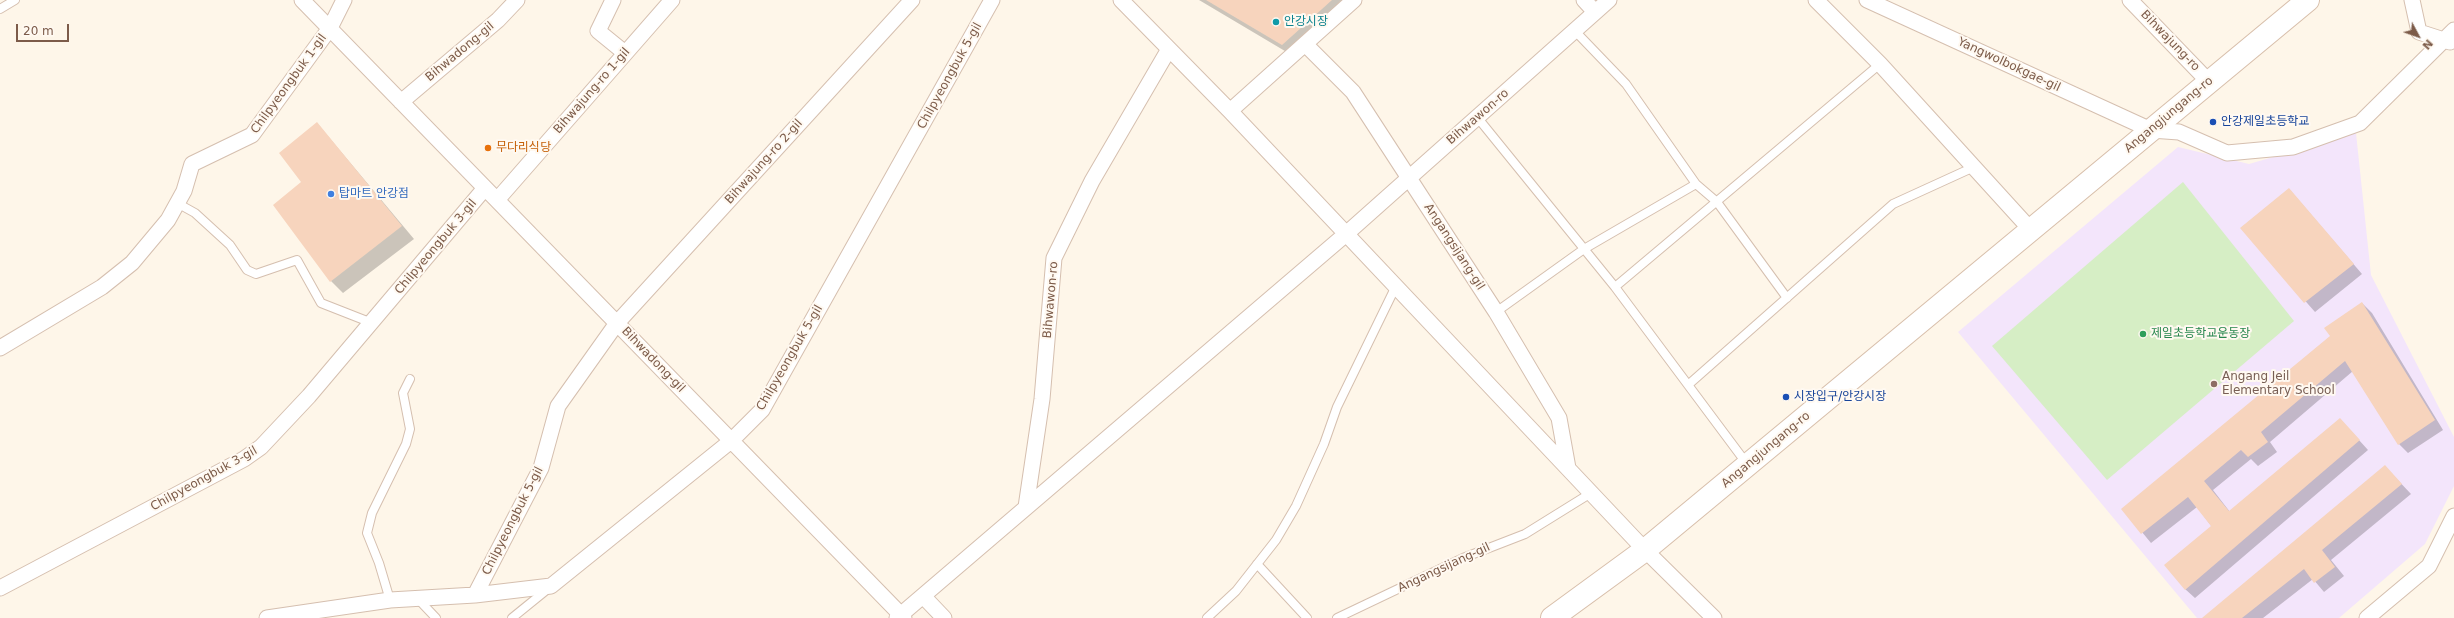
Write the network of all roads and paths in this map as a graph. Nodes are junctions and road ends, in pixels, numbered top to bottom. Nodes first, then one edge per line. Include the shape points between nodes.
1 (15, 0) edge
2 (302, 0) edge
3 (344, 0) edge
4 (517, 0) edge
5 (613, 0) edge
6 (672, 0) edge
7 (912, 0) edge
8 (992, 0) edge
9 (1121, 0) edge
10 (1354, 0) edge
11 (1584, 0) edge
12 (1609, 0) edge
13 (1816, 0) edge
14 (1867, 0) edge
15 (2130, 0) edge
16 (2308, 0) edge
17 (2412, 0) edge
18 (0, 9) edge
19 (1596, 12) junction
20 (330, 28) junction
21 (2454, 30) edge
22 (1575, 31) junction
23 (2448, 41) edge
24 (1305, 44) junction
25 (1169, 49) junction
26 (625, 53) junction
27 (1880, 64) junction
28 (2210, 82) junction
29 (401, 102) junction
30 (1230, 111) junction
31 (1477, 117) junction
32 (2151, 130) junction
33 (1974, 167) junction
34 (1409, 178) junction
35 (1696, 184) junction
36 (485, 188) junction
37 (497, 200) junction
38 (1717, 202) junction
39 (177, 203) junction
40 (2031, 230) junction
41 (1346, 234) junction
42 (1584, 249) junction
43 (1396, 286) junction
44 (1615, 287) junction
45 (1787, 298) junction
46 (1496, 312) junction
47 (372, 323) junction
48 (617, 323) junction
49 (0, 348) edge
50 (410, 379) dead end
51 (1688, 385) junction
52 (731, 441) junction
53 (1748, 464) junction
54 (1568, 468) junction
55 (1591, 493) junction
56 (1026, 507) junction
57 (2454, 516) edge
58 (1645, 550) junction
59 (1257, 564) junction
60 (551, 586) junction
61 (0, 588) edge
62 (475, 595) junction
63 (923, 596) junction
64 (417, 598) junction
65 (390, 600) junction
66 (901, 617) edge
67 (267, 618) edge
68 (436, 618) edge
69 (512, 618) edge
70 (944, 618) edge
71 (1207, 618) edge
72 (1307, 618) edge
73 (1338, 618) edge
74 (1552, 618) edge
75 (1714, 618) edge
76 (2367, 618) edge

1 - 18 lane
2 - 20 street, Bihwadong-gil
3 - 20 street
4 - 29 street, Bihwadong-gil via 498,20
5 - 26 street via 598,31
6 - 26 street, Bihwajung-ro 1-gil
7 - 48 street, Bihwajung-ro 2-gil
8 - 52 street, Chilpyeongbuk 5-gil via 762,410
9 - 25 street
10 - 24 street
11 - 19 street
12 - 19 street, Bihwawon-ro
13 - 27 street
14 - 32 street, Yangwolbokgae-gil
15 - 28 street, Bihwajung-ro
16 - 28 main road, Angangjungang-ro
17 - 23 street via 2419,32
19 - 22 street, Bihwawon-ro
20 - 29 street, Bihwadong-gil
20 - 39 street, Chilpyeongbuk 1-gil via 252,135 192,164 184,191
21 - 23 street
22 - 31 street, Bihwawon-ro
22 - 35 lane via 1626,84
23 - 32 street via 2360,123 2293,147 2227,153 2179,132
24 - 30 street
24 - 34 street, Angangsijang-gil via 1353,92
25 - 30 street
25 - 56 street, Bihwawon-ro via 1092,181 1054,258 1042,399
26 - 37 street, Bihwajung-ro 1-gil
27 - 33 street
27 - 38 lane
28 - 32 main road, Angangjungang-ro
29 - 36 street, Bihwadong-gil
30 - 41 street
31 - 34 street, Bihwawon-ro
31 - 42 lane
32 - 40 main road, Angangjungang-ro
33 - 40 street
33 - 45 lane via 1893,204
34 - 41 street, Bihwawon-ro
34 - 46 street, Angangsijang-gil
35 - 38 lane
35 - 42 lane
36 - 37 street, Bihwadong-gil
36 - 47 street, Chilpyeongbuk 3-gil
37 - 48 street, Bihwadong-gil
38 - 44 lane
38 - 45 lane
39 - 47 lane via 196,213 230,245 247,270 256,274 297,260 321,303
39 - 49 street, Chilpyeongbuk 1-gil via 168,220 132,263 102,287
40 - 53 main road, Angangjungang-ro
41 - 43 street
41 - 56 street, Bihwawon-ro
42 - 44 lane
42 - 46 lane
43 - 54 street
43 - 59 lane via 1337,407 1324,444 1296,506 1276,540
44 - 51 lane
45 - 51 lane
46 - 54 street, Angangsijang-gil via 1559,418
47 - 61 street, Chilpyeongbuk 3-gil via 261,447 244,459
48 - 52 street, Bihwadong-gil
48 - 62 street, Chilpyeongbuk 5-gil via 558,406 541,468
50 - 65 lane via 403,393 410,429 406,444 372,513 367,533 380,563
51 - 53 lane
52 - 60 street, Chilpyeongbuk 5-gil
52 - 66 street, Bihwadong-gil
53 - 58 main road, Angangjungang-ro
54 - 55 street
55 - 58 street
55 - 73 lane, Angangsijang-gil via 1526,534 1462,558
56 - 63 street, Bihwawon-ro
57 - 76 street via 2429,566
58 - 74 main road, Angangjungang-ro
58 - 75 street
59 - 71 lane via 1236,591
59 - 72 lane
60 - 62 street, Chilpyeongbuk 5-gil
60 - 69 lane
62 - 64 street, Chilpyeongbuk 5-gil
63 - 66 street, Bihwawon-ro
63 - 70 street
64 - 65 street, Chilpyeongbuk 5-gil
64 - 68 lane
65 - 67 street, Chilpyeongbuk 5-gil

